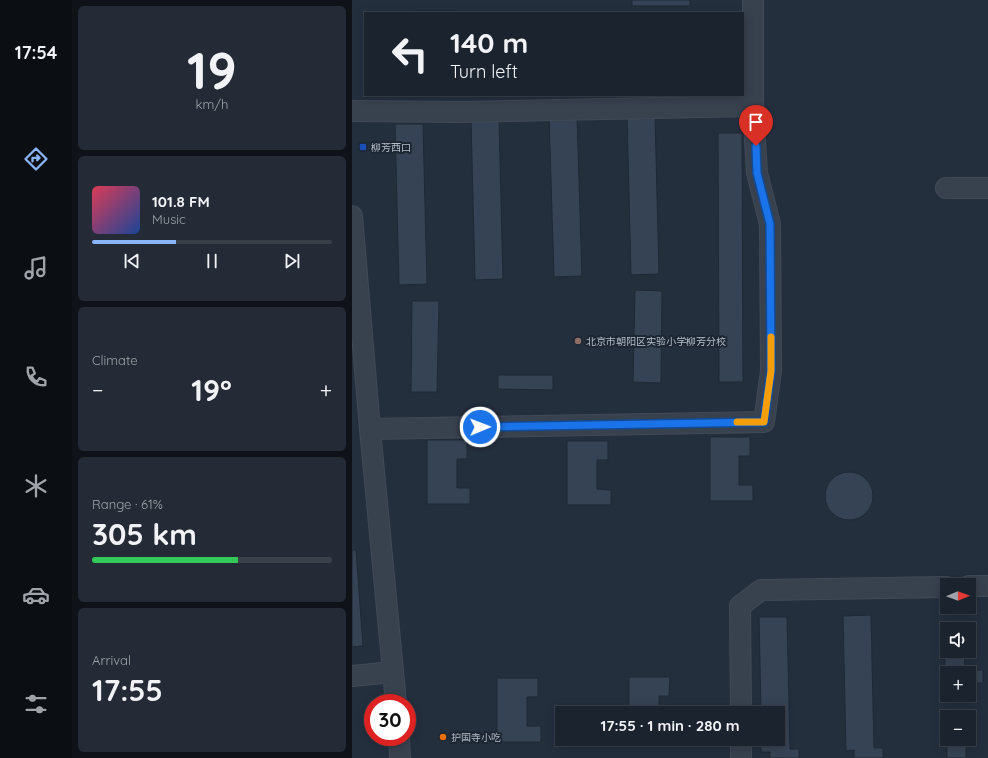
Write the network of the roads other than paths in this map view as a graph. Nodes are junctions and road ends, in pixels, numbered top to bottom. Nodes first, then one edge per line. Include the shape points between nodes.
1 (753, 0) edge
2 (753, 106) junction
3 (352, 111) edge
4 (946, 188) dead end
5 (988, 188) edge
6 (352, 216) edge
7 (370, 429) junction
8 (940, 586) edge
9 (976, 586) edge
10 (988, 586) edge
11 (392, 672) junction
12 (352, 676) edge
13 (395, 694) edge
14 (741, 706) edge
15 (399, 746) edge
16 (741, 746) edge
17 (400, 758) edge
18 (741, 758) edge

1 - 2 street
2 - 3 street via 465,112
2 - 7 street via 757,173 770,224 771,371 764,422
4 - 5 street
6 - 7 street
7 - 11 street
8 - 14 street via 761,590 740,606
9 - 10 street
11 - 12 street
11 - 13 street
15 - 17 street
16 - 18 street

